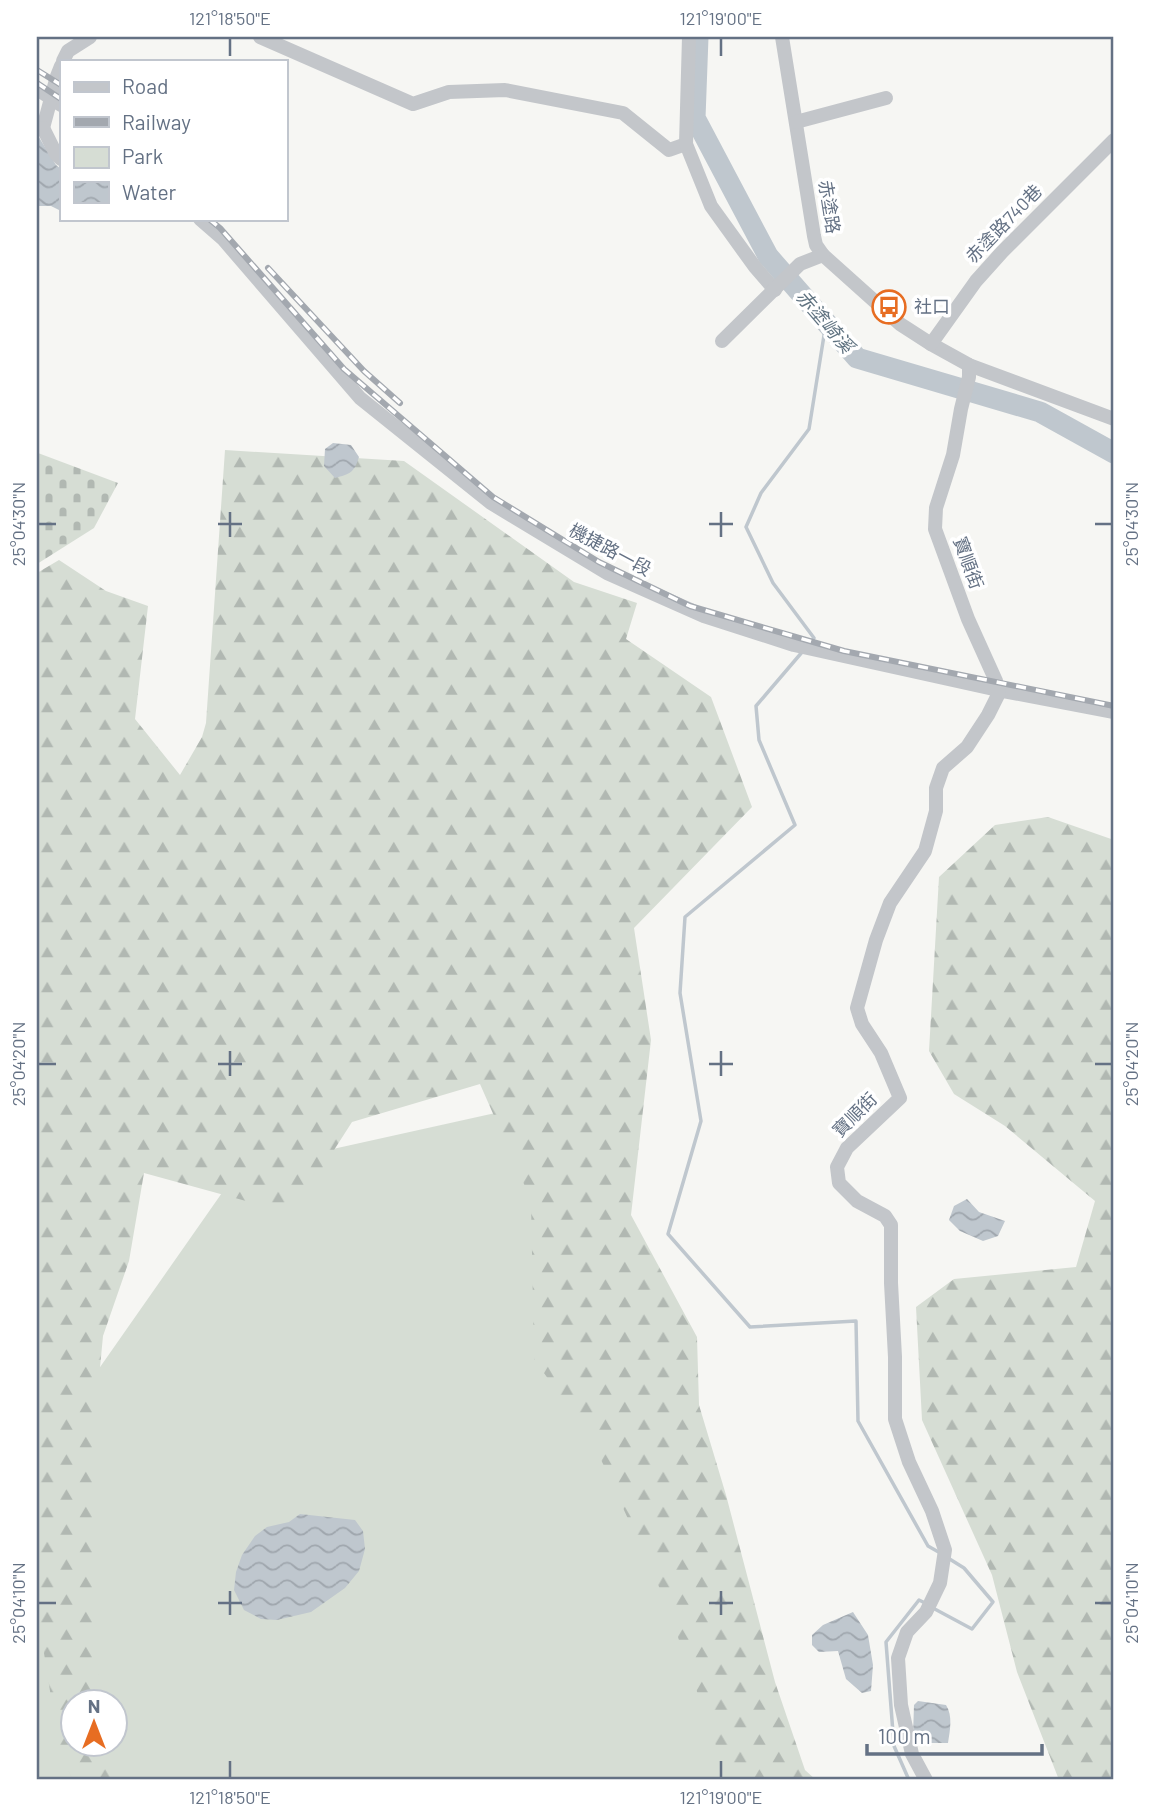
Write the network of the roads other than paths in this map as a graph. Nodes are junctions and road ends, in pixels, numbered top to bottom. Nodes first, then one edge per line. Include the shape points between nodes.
1 (90, 37) edge
2 (260, 37) edge
3 (689, 37) edge
4 (782, 37) edge
5 (64, 60) edge
6 (60, 73) edge
7 (37, 89) edge
8 (886, 98) dead end
9 (56, 102) edge
10 (796, 122) junction
11 (40, 127) edge
12 (1114, 140) edge
13 (686, 144) junction
14 (60, 158) edge
15 (201, 220) edge
16 (823, 255) junction
17 (776, 288) junction
18 (722, 341) dead end
19 (931, 344) junction
20 (969, 371) junction
21 (1114, 419) edge
22 (998, 690) junction
23 (1114, 712) edge
24 (926, 1780) edge

1 - 5 street via 68,51
2 - 13 street via 413,104 449,92 505,90 623,113 669,150
3 - 13 street
4 - 10 street, 赤塗路
6 - 9 street
7 - 9 street
8 - 10 street
9 - 11 street
10 - 16 street, 赤塗路 via 816,245
11 - 14 street
12 - 19 street, 赤塗路740巷 via 976,281
13 - 17 street via 711,206
15 - 22 street, 機捷路一段 via 223,239 360,398 491,503 607,573 704,616 798,645
16 - 17 street via 800,264
16 - 19 street, 赤塗路 via 900,324
17 - 18 street
19 - 20 street, 赤塗路
20 - 21 street, 赤塗路
20 - 22 street, 寶順街 via 935,529
22 - 23 street, 機捷路一段
22 - 24 street, 寶順街 via 967,747 943,768 925,851 890,903 857,1008 900,1098 847,1148 837,1167 839,1183 891,1225 895,1419 945,1550 940,1583 926,1612 907,1632 898,1658 901,1705 912,1754

